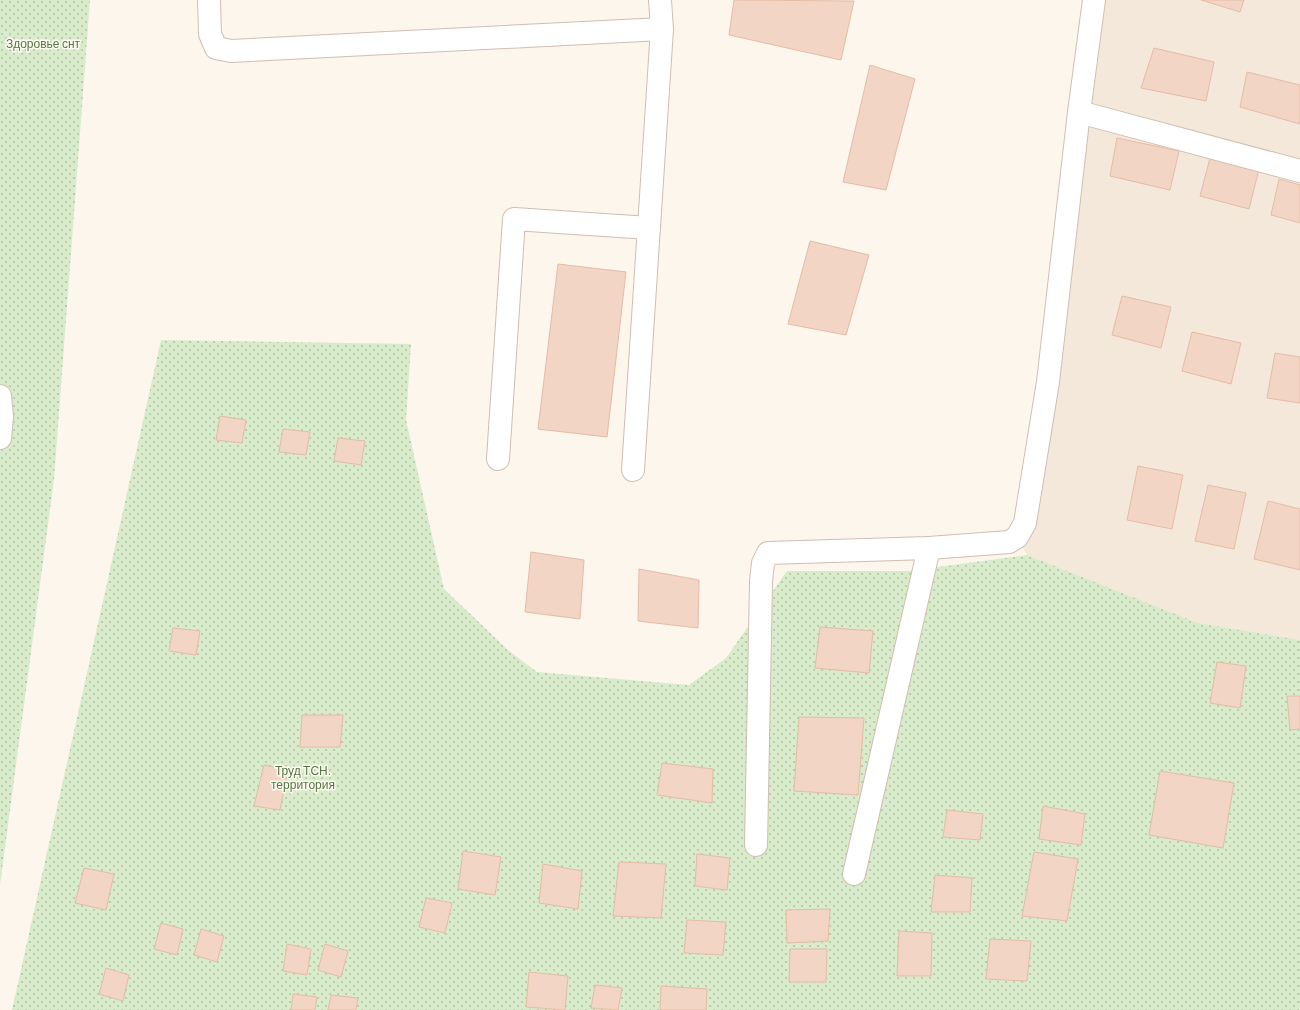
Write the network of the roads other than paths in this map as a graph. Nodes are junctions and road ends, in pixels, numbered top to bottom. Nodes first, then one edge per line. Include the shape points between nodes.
1 (209, 0) edge
2 (660, 0) edge
3 (1094, 0) edge
4 (662, 29) junction
5 (1079, 112) junction
6 (1300, 170) edge
7 (649, 228) junction
8 (0, 396) edge
9 (0, 438) edge
10 (498, 459) dead end
11 (633, 470) dead end
12 (929, 548) junction
13 (756, 845) dead end
14 (854, 874) dead end

1 - 4 street via 210,34 216,48 231,51
2 - 4 street
3 - 5 street
4 - 7 street
5 - 6 street
5 - 12 street via 1048,382 1025,523 1017,537 1009,542
7 - 10 street via 514,219
7 - 11 street
8 - 9 street
12 - 13 street via 768,553 763,563 761,581
12 - 14 street

